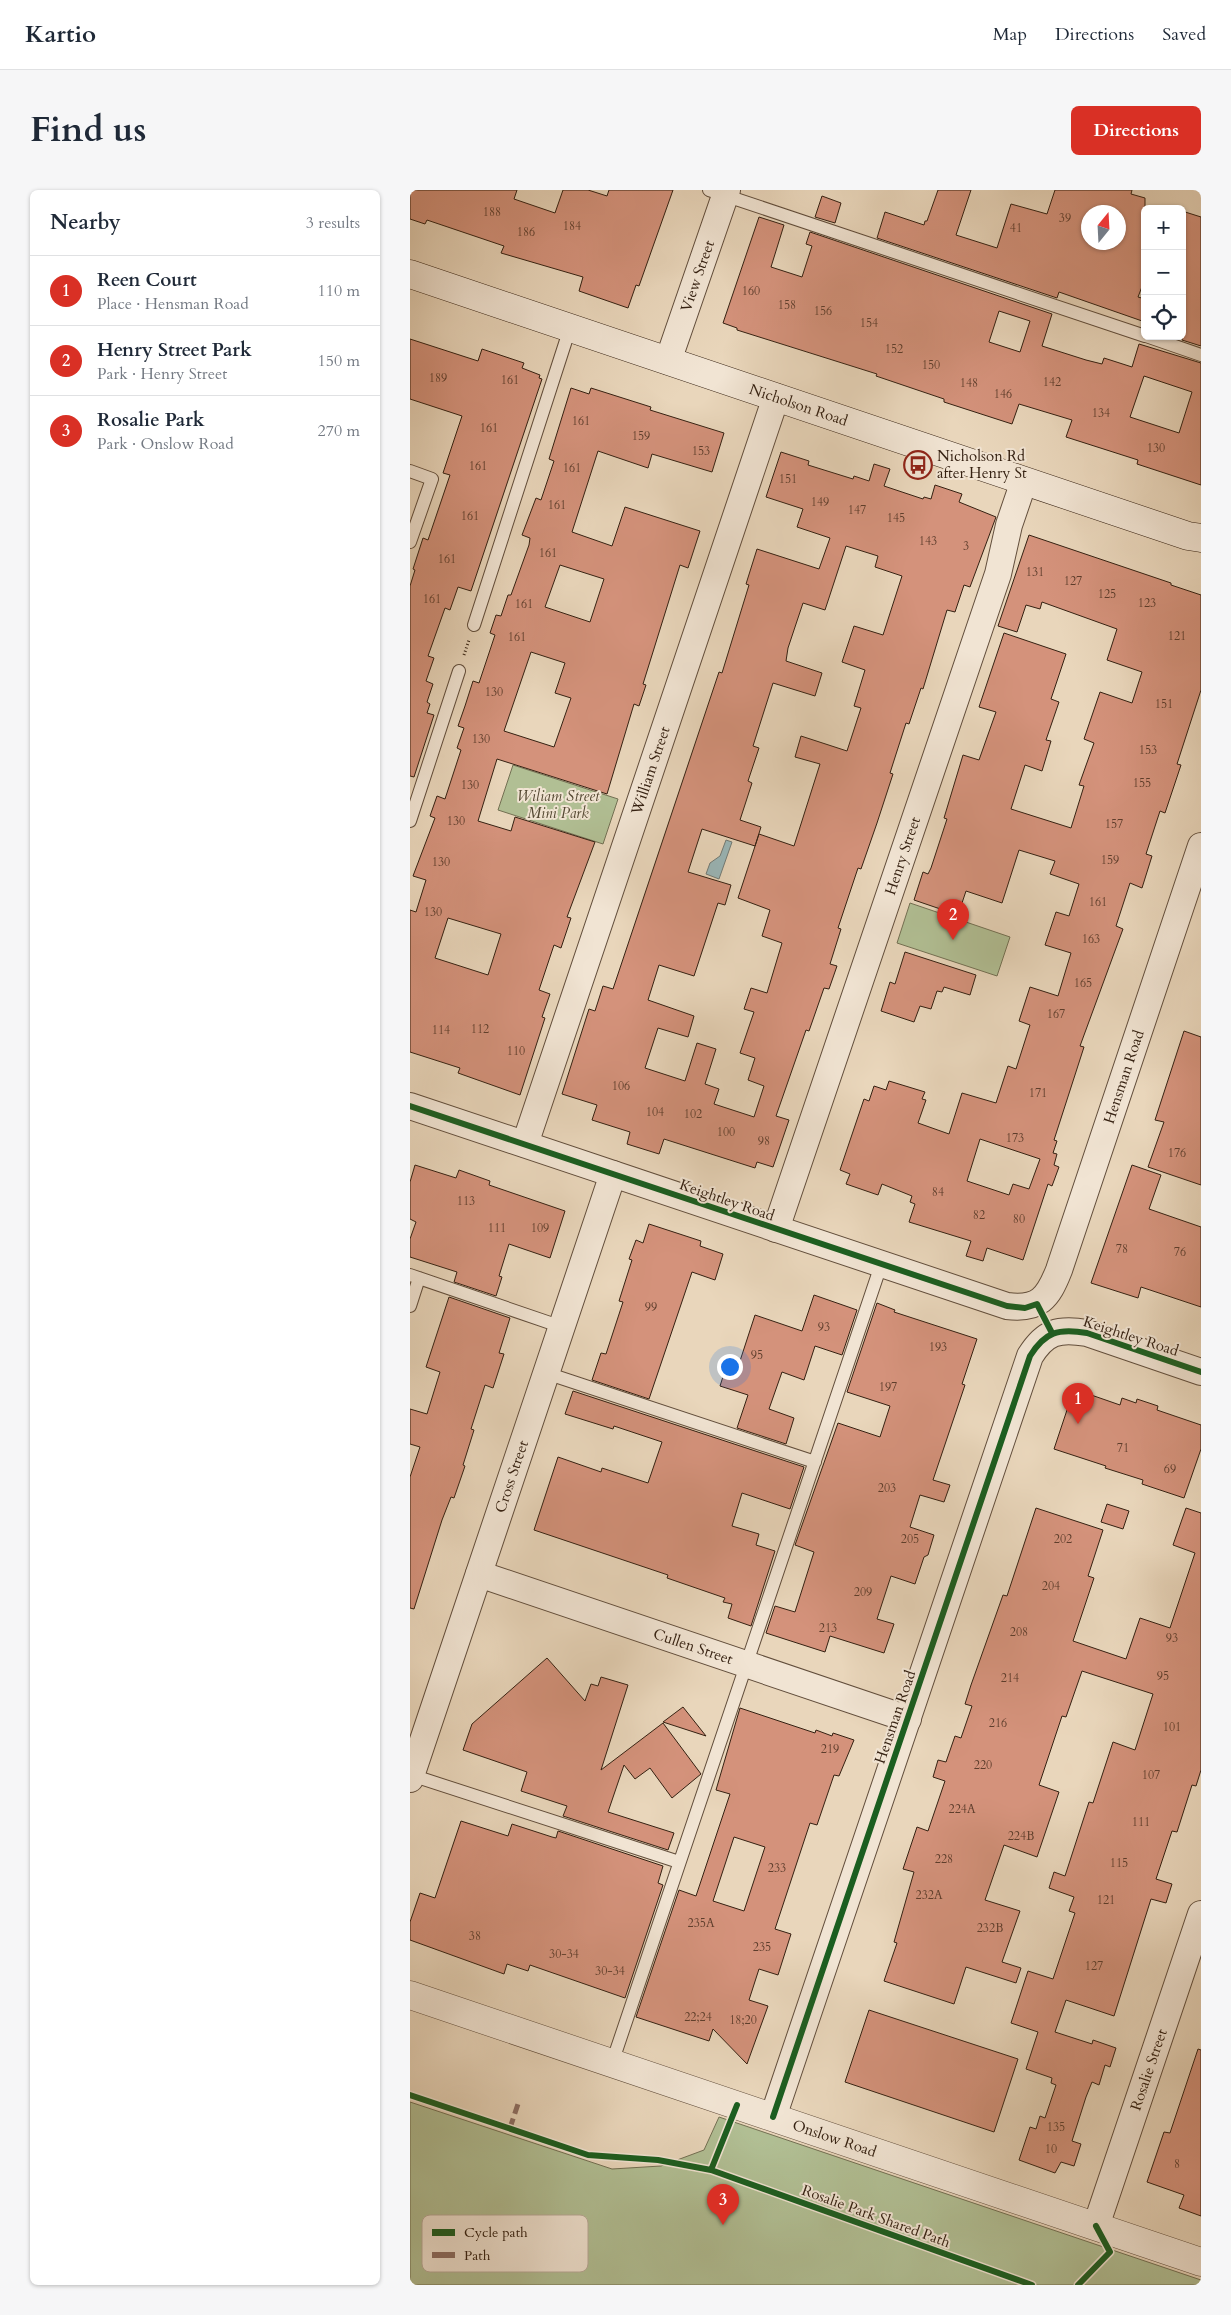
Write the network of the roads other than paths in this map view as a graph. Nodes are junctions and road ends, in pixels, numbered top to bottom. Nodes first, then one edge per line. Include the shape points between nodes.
1 (720, 192) edge
2 (410, 274) edge
3 (570, 328) junction
4 (1141, 335) edge
5 (1157, 340) edge
6 (1201, 355) edge
7 (668, 361) junction
8 (776, 397) junction
9 (410, 471) edge
10 (1024, 481) junction
11 (1197, 539) edge
12 (410, 542) edge
13 (474, 625) road end
14 (459, 671) road end
15 (410, 821) edge
16 (1201, 846) edge
17 (410, 1106) edge
18 (525, 1144) junction
19 (613, 1174) junction
20 (776, 1229) junction
21 (881, 1265) junction
22 (415, 1277) edge
23 (1037, 1304) joint
24 (410, 1306) edge
25 (562, 1327) junction
26 (1052, 1333) joint
27 (1201, 1372) edge
28 (546, 1373) junction
29 (815, 1462) junction
30 (479, 1574) junction
31 (747, 1664) junction
32 (908, 1719) junction
33 (411, 1777) edge
34 (680, 1862) junction
35 (1201, 1914) edge
36 (410, 1994) edge
37 (612, 2063) junction
38 (773, 2117) junction
39 (1096, 2226) junction
40 (1201, 2262) edge

1 - 4 lane
1 - 7 street, View Street
2 - 3 street, Nicholson Road
3 - 7 street, Nicholson Road
3 - 13 lane
5 - 6 lane
7 - 8 street, Nicholson Road
8 - 10 street, Nicholson Road
8 - 18 street, William Street
9 - 12 lane via 432,479
10 - 11 street, Nicholson Road
10 - 20 street, Henry Street via 1009,525 998,574
14 - 15 lane
16 - 23 street, Hensman Road via 1059,1270 1051,1290
17 - 18 street, Keightley Road
18 - 19 street, Keightley Road
19 - 20 street, Keightley Road
19 - 25 street, Cross Street
20 - 21 street, Keightley Road
21 - 23 street, Keightley Road via 1007,1306 1025,1308
21 - 29 lane
22 - 24 lane
22 - 25 lane
25 - 28 street, Cross Street
26 - 27 street, Keightley Road via 1069,1330 1087,1333
26 - 32 street, Hensman Road via 1039,1341 1030,1356
28 - 29 lane
28 - 30 street, Cross Street
29 - 31 lane
30 - 31 street, Cullen Street
30 - 33 street, Cross Street
31 - 32 street, Cullen Street
31 - 34 lane
32 - 38 street, Hensman Road
33 - 34 lane
34 - 37 lane
35 - 39 street, Rosalie Street
36 - 37 street, Onslow Road
37 - 38 street, Onslow Road
38 - 39 street, Onslow Road
39 - 40 street, Onslow Road

